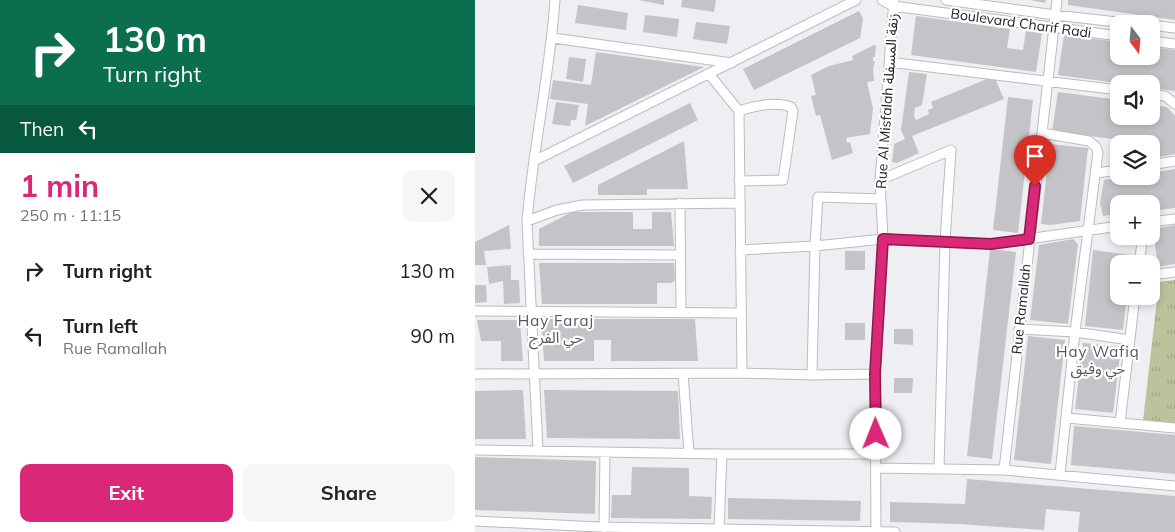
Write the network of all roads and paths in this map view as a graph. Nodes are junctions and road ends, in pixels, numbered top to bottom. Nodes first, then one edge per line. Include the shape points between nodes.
1 (555, 0) edge
2 (856, 0) edge
3 (882, 0) edge
4 (946, 0) edge
5 (1057, 0) edge
6 (963, 1) edge
7 (893, 3) edge
8 (1055, 15) junction
9 (1110, 21) edge
10 (1160, 27) edge
11 (1054, 28) junction
12 (1175, 28) edge
13 (1110, 35) edge
14 (553, 38) junction
15 (1160, 42) edge
16 (1175, 44) edge
17 (889, 62) junction
18 (732, 63) junction
19 (709, 74) junction
20 (1048, 81) junction
21 (1110, 89) edge
22 (1160, 95) edge
23 (1175, 104) edge
24 (739, 110) junction
25 (1042, 134) junction
26 (534, 161) junction
27 (1175, 161) edge
28 (1160, 164) edge
29 (1110, 171) edge
30 (1096, 173) junction
31 (879, 180) junction
32 (739, 181) junction
33 (881, 198) junction
34 (680, 203) junction
35 (739, 203) junction
36 (1175, 218) edge
37 (527, 220) junction
38 (1160, 220) edge
39 (1110, 227) edge
40 (1089, 230) junction
41 (883, 239) junction
42 (1029, 239) junction
43 (945, 241) junction
44 (815, 246) junction
45 (740, 250) junction
46 (528, 254) junction
47 (680, 255) junction
48 (1175, 272) edge
49 (1160, 274) edge
50 (1134, 305) edge
51 (475, 311) edge
52 (530, 311) junction
53 (681, 311) junction
54 (740, 313) junction
55 (1019, 329) junction
56 (1075, 332) junction
57 (1130, 340) junction
58 (742, 373) junction
59 (475, 374) edge
60 (533, 374) junction
61 (683, 374) junction
62 (875, 374) junction
63 (812, 375) junction
64 (1067, 418) junction
65 (1120, 423) junction
66 (1175, 428) edge
67 (475, 450) edge
68 (538, 450) junction
69 (605, 452) junction
70 (689, 454) junction
71 (721, 454) junction
72 (876, 454) junction
73 (876, 468) junction
74 (939, 469) junction
75 (1004, 470) junction
76 (1060, 474) junction
77 (1175, 486) edge
78 (475, 521) edge
79 (601, 529) edge
80 (638, 530) edge
81 (719, 530) junction
82 (694, 531) edge
83 (749, 531) edge
84 (807, 532) edge
85 (876, 532) edge
86 (895, 532) edge

1 - 14 street
2 - 18 street
3 - 7 street
4 - 6 street, Boulevard Charif Radi
5 - 8 street, Rue Ramallah
6 - 8 street, Boulevard Charif Radi
7 - 11 street, Boulevard Charif Radi
7 - 17 street, Rue Al Misfalah زنقة المسفلة
8 - 9 street, Boulevard Charif Radi
8 - 11 street, Rue Ramallah
10 - 12 street
11 - 13 street, Boulevard Charif Radi
11 - 20 street, Rue Ramallah
14 - 18 street
14 - 26 street
15 - 16 street
17 - 20 street
17 - 31 street, Rue Al Misfalah زنقة المسفلة
18 - 19 street
19 - 24 street
19 - 26 street
20 - 21 street
20 - 25 street, Rue Ramallah
22 - 23 street
24 - 32 street
24 - 32 street via 755,105 786,105 793,111 783,180
25 - 30 street via 1093,143 1098,152
25 - 42 street, Rue Ramallah
26 - 37 street
27 - 28 street
29 - 30 street
30 - 40 street
31 - 33 street, Rue Al Misfalah زنقة المسفلة
31 - 43 street via 951,150
32 - 35 street
33 - 41 street, Rue Al Misfalah زنقة المسفلة
33 - 44 street via 818,197
34 - 35 street
34 - 37 street via 583,205
34 - 47 street
35 - 45 street
36 - 38 street
37 - 46 street
39 - 40 street
40 - 42 street
40 - 56 street
41 - 43 street
41 - 44 street
41 - 62 street, Rue Al Misfalah زنقة المسفلة
42 - 43 street via 991,244
42 - 55 street, Rue Ramallah
43 - 74 street
44 - 45 street
44 - 63 street
45 - 54 street
46 - 47 street
46 - 52 street
47 - 53 street
48 - 49 street
50 - 57 street
51 - 52 street
52 - 53 street
52 - 60 street
53 - 54 street
54 - 58 street
55 - 56 street
55 - 75 street, Rue Ramallah
56 - 57 street
56 - 64 street
57 - 65 street
58 - 61 street
58 - 63 street
59 - 60 street
60 - 61 street
60 - 68 street
61 - 70 street
62 - 63 street
62 - 72 street, Rue Al Misfalah زنقة المسفلة
64 - 65 street
64 - 76 street
65 - 66 street
67 - 68 street
68 - 69 street
69 - 70 street
69 - 79 street
70 - 71 street
71 - 72 street
71 - 81 street
72 - 73 street, Rue Al Misfalah زنقة المسفلة
73 - 74 street
73 - 85 street, Rue Al Misfalah زنقة المسفلة
74 - 75 street
75 - 76 street
76 - 77 street
78 - 79 street
79 - 80 street
80 - 82 street
81 - 82 street
81 - 83 street
83 - 84 street
84 - 85 street
85 - 86 street

